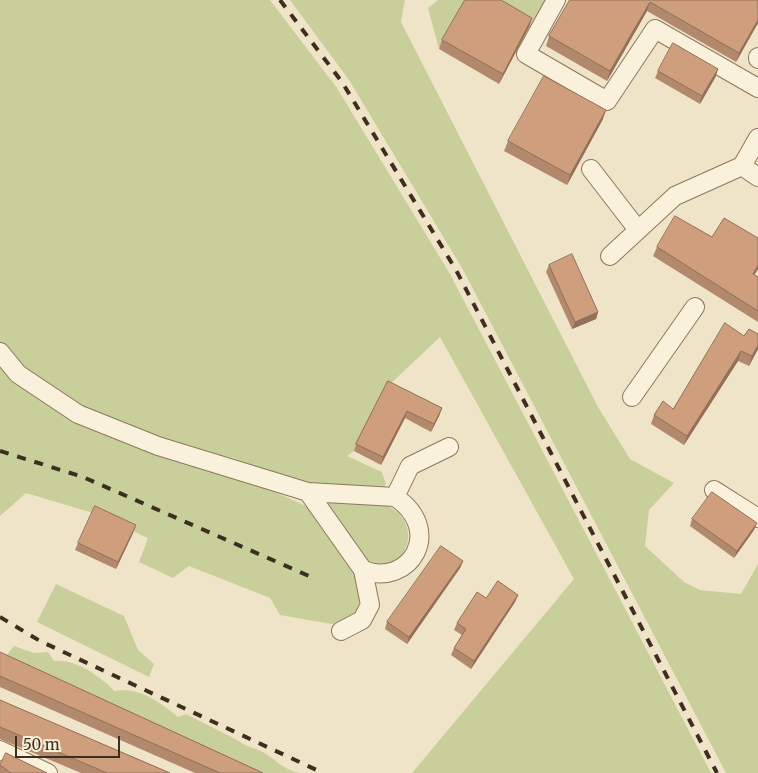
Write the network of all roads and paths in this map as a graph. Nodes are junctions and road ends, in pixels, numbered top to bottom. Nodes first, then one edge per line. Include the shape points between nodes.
1 (556, 0) edge
2 (758, 88) edge
3 (758, 138) edge
4 (742, 166) junction
5 (591, 169) dead end
6 (758, 177) edge
7 (638, 230) junction
8 (610, 256) dead end
9 (695, 307) dead end
10 (0, 352) edge
11 (632, 397) dead end
12 (449, 447) dead end
13 (714, 490) dead end
14 (308, 492) junction
15 (395, 497) junction
16 (758, 518) edge
17 (363, 570) junction
18 (341, 631) dead end
19 (0, 750) edge
20 (48, 773) edge

1 - 2 lane via 526,54 607,101 655,29
3 - 4 lane
4 - 6 lane
4 - 7 lane via 675,196
5 - 7 lane
7 - 8 lane
9 - 11 lane
10 - 14 lane via 18,374 78,414 158,446
12 - 15 lane via 410,466
13 - 16 lane
14 - 15 lane
14 - 17 lane
15 - 17 lane via 409,506 419,526 419,545 413,558 395,570 376,575
17 - 18 lane via 370,605 362,620
19 - 20 lane

